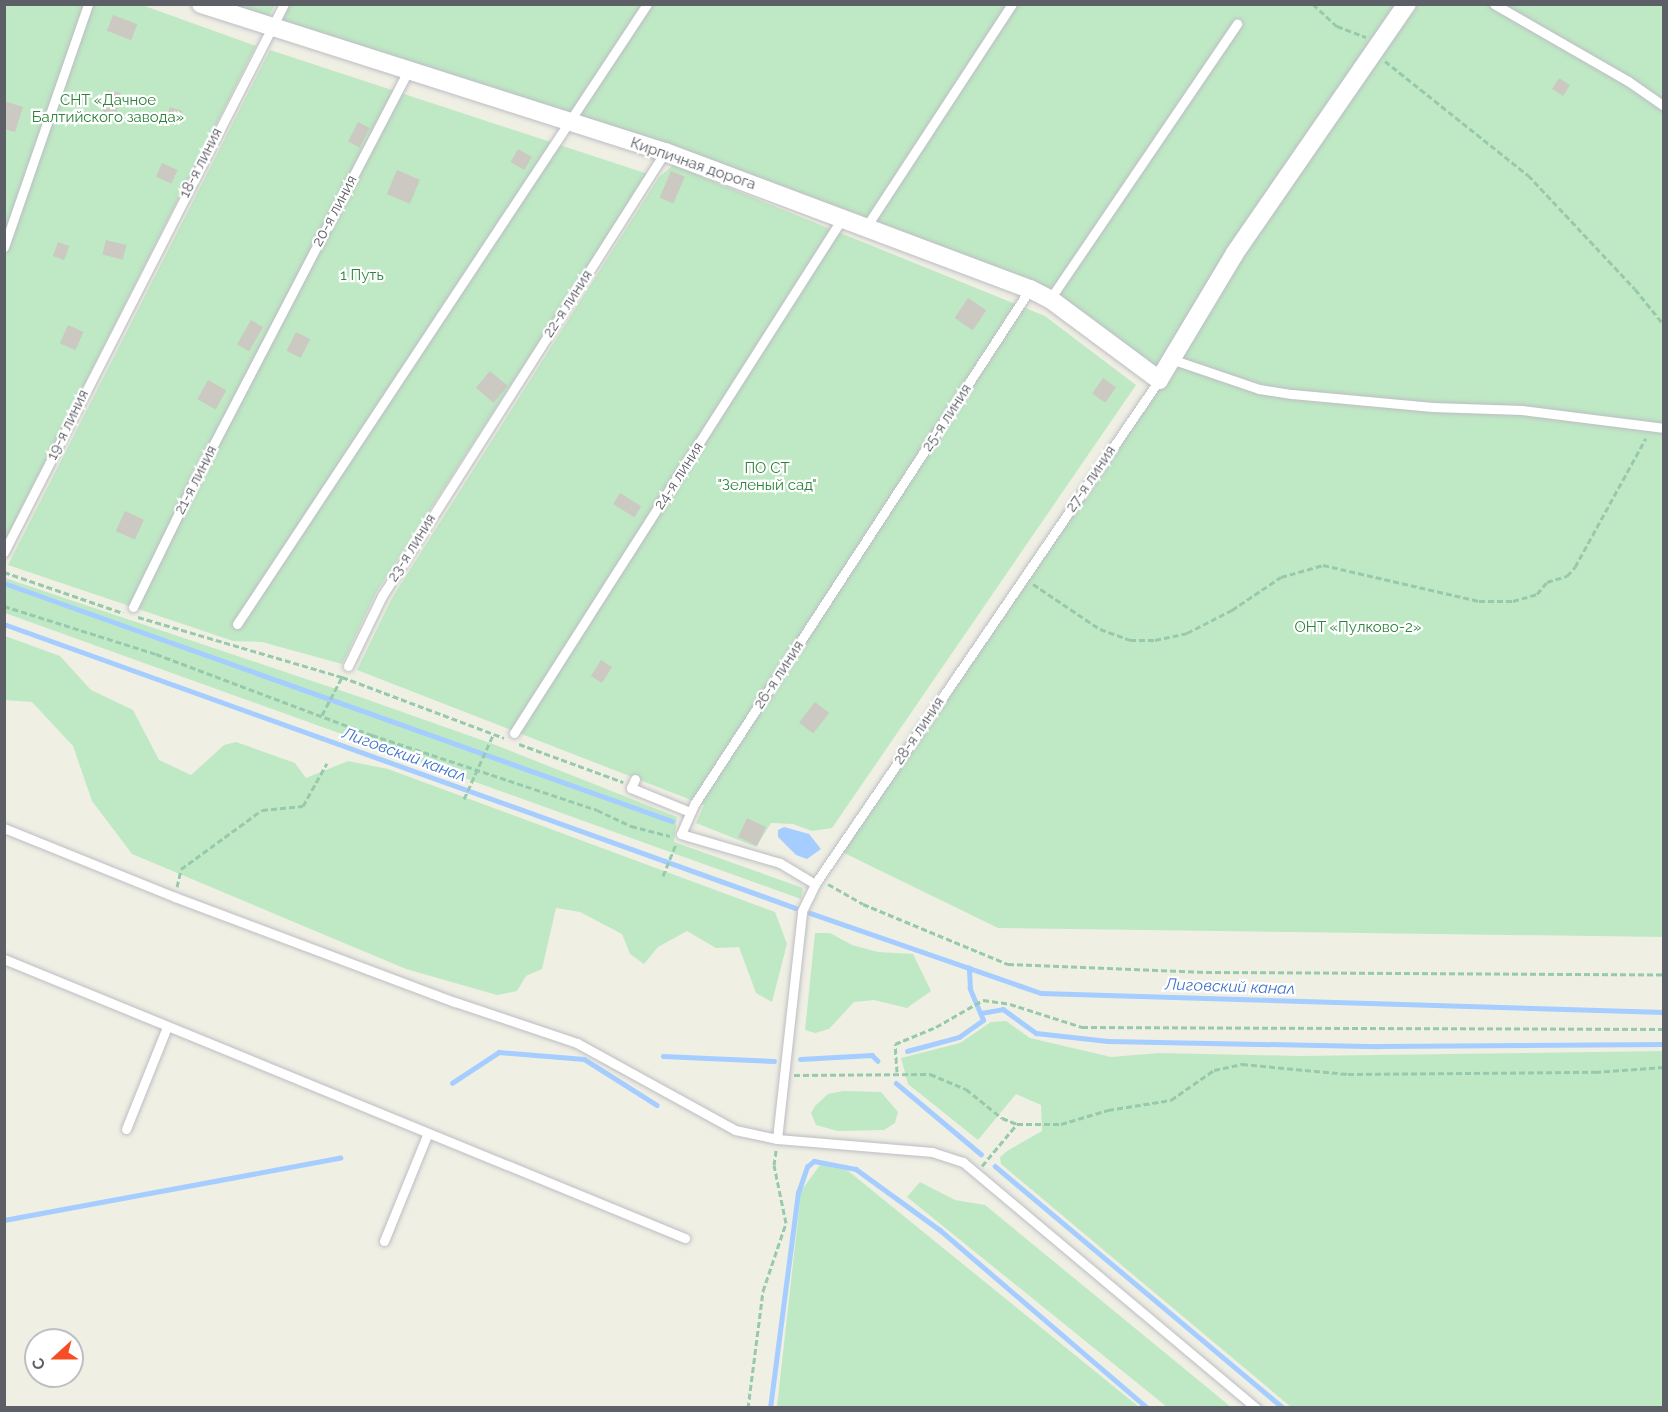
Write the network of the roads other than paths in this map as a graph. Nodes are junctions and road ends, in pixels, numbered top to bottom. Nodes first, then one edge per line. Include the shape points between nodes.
1 (88, 4) edge
2 (201, 4) edge
3 (284, 4) edge
4 (647, 4) edge
5 (1012, 4) edge
6 (1407, 4) edge
7 (1494, 4) edge
8 (1237, 24) dead end
9 (270, 26) junction
10 (409, 69) junction
11 (1664, 106) edge
12 (567, 122) junction
13 (665, 152) junction
14 (843, 218) junction
15 (866, 227) junction
16 (4, 247) edge
17 (1030, 289) junction
18 (131, 299) joint
19 (1050, 299) junction
20 (261, 353) joint
21 (1171, 359) junction
22 (1159, 380) junction
23 (1664, 428) edge
24 (484, 434) joint
25 (862, 548) joint
26 (4, 552) edge
27 (1023, 578) joint
28 (134, 608) dead end
29 (237, 624) dead end
30 (348, 666) dead end
31 (513, 733) dead end
32 (635, 779) dead end
33 (690, 812) junction
34 (4, 828) edge
35 (815, 884) junction
36 (4, 959) edge
37 (167, 1027) junction
38 (126, 1129) dead end
39 (427, 1135) junction
40 (777, 1139) junction
41 (685, 1238) dead end
42 (384, 1241) dead end
43 (1256, 1407) edge

1 - 16 lane
2 - 9 street, Кирпичная дорога
3 - 9 lane, 18-я линия
4 - 12 lane
5 - 15 lane
6 - 21 street via 1235,254
7 - 11 lane
8 - 19 lane
9 - 10 street, Кирпичная дорога
9 - 18 lane, 18-я линия
10 - 12 street, Кирпичная дорога
10 - 20 lane, 20-я линия
12 - 13 street, Кирпичная дорога
12 - 29 lane
13 - 14 street, Кирпичная дорога
13 - 24 lane, 22-я линия
14 - 15 street, Кирпичная дорога
14 - 31 lane, 24-я линия
15 - 17 street, Кирпичная дорога
17 - 19 street, Кирпичная дорога
17 - 25 lane, 25-я линия
18 - 26 lane, 19-я линия
19 - 22 street, Кирпичная дорога
20 - 28 lane, 21-я линия
21 - 22 street
21 - 23 lane via 1281,393 1400,405 1522,410
22 - 27 lane, 27-я линия
24 - 30 lane, 23-я линия via 382,596
25 - 33 lane, 26-я линия
27 - 35 lane, 28-я линия
32 - 33 lane via 631,788
33 - 35 lane, 26-я линия via 681,834 780,863
34 - 40 lane via 454,1002 577,1043 735,1130
35 - 40 lane, 28-я линия via 802,911
36 - 37 lane
37 - 38 lane
37 - 39 lane
39 - 41 lane
39 - 42 lane
40 - 43 lane via 932,1152 963,1162

